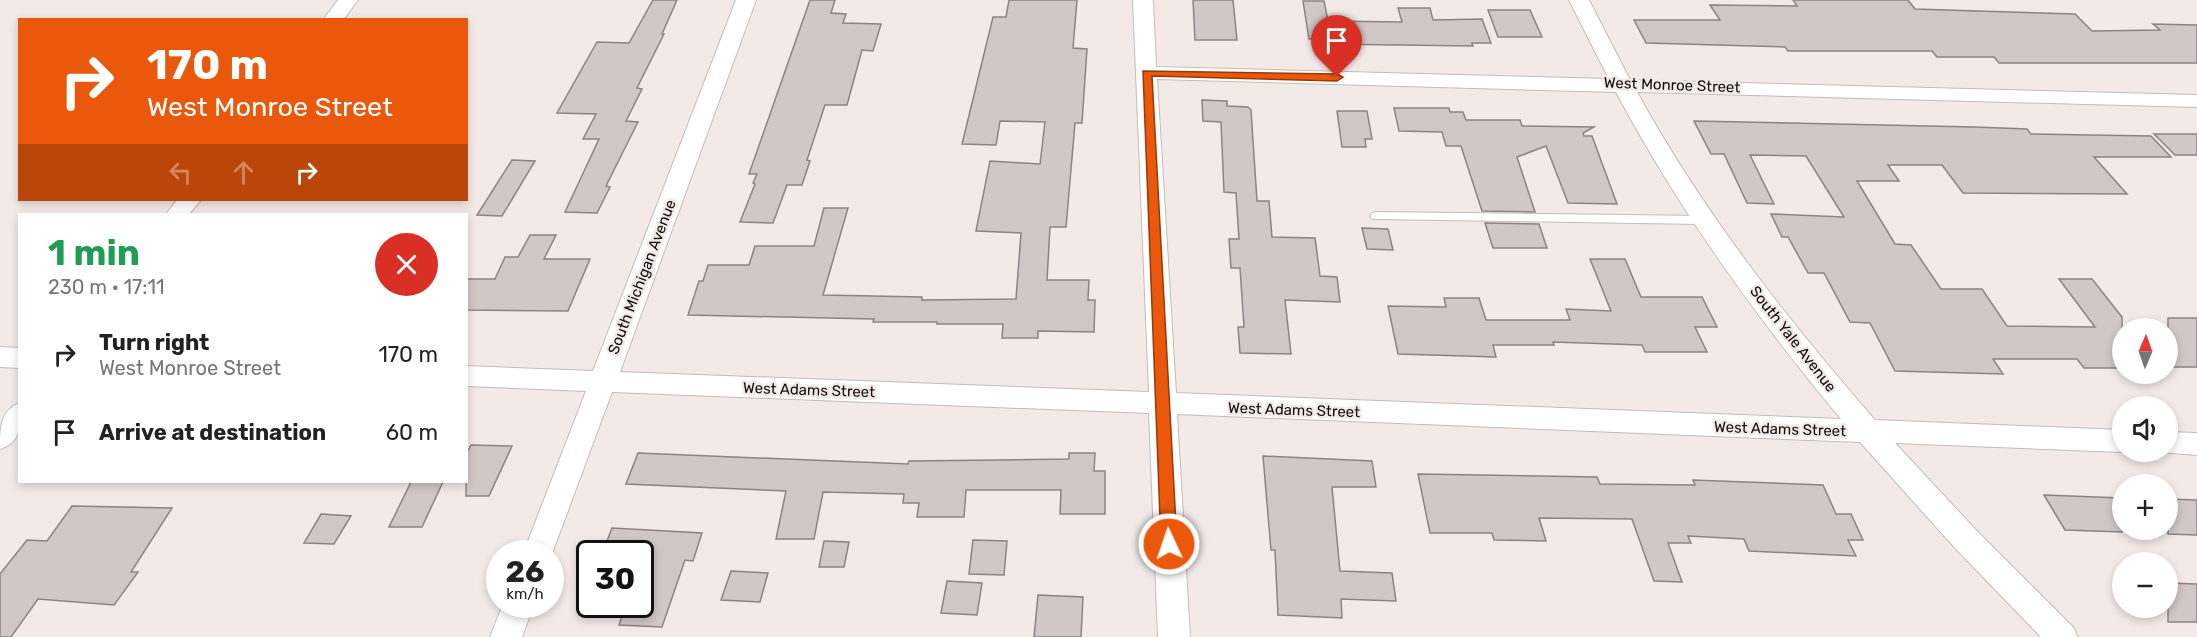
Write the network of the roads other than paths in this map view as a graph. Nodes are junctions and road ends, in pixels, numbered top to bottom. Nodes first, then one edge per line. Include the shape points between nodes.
1 (348, 0) edge
2 (746, 0) edge
3 (1143, 0) edge
4 (1579, 0) edge
5 (334, 18) edge
6 (1147, 73) junction
7 (1623, 84) junction
8 (2197, 101) edge
9 (188, 201) edge
10 (178, 213) edge
11 (1376, 216) dead end
12 (1703, 220) junction
13 (0, 357) edge
14 (18, 358) edge
15 (468, 376) edge
16 (602, 382) junction
17 (1162, 404) junction
18 (18, 416) edge
19 (1871, 433) junction
20 (0, 438) edge
21 (2112, 441) edge
22 (2178, 443) edge
23 (2197, 444) edge
24 (543, 540) edge
25 (513, 618) edge
26 (506, 637) edge
27 (1174, 637) edge
28 (2062, 637) edge

1 - 5 street
2 - 16 street, South Michigan Avenue
3 - 6 street
4 - 7 street, South Yale Avenue
6 - 7 street, West Monroe Street
6 - 17 street
7 - 8 street, West Monroe Street
7 - 12 street, South Yale Avenue
9 - 10 street
11 - 12 lane
12 - 19 street, South Yale Avenue via 1769,311
13 - 14 street
15 - 16 street, West Adams Street
16 - 17 street, West Adams Street
16 - 24 street, South Michigan Avenue
17 - 19 street, West Adams Street
17 - 27 street
18 - 20 street
19 - 21 street, West Adams Street
19 - 28 street, South Yale Avenue
22 - 23 street
25 - 26 street

